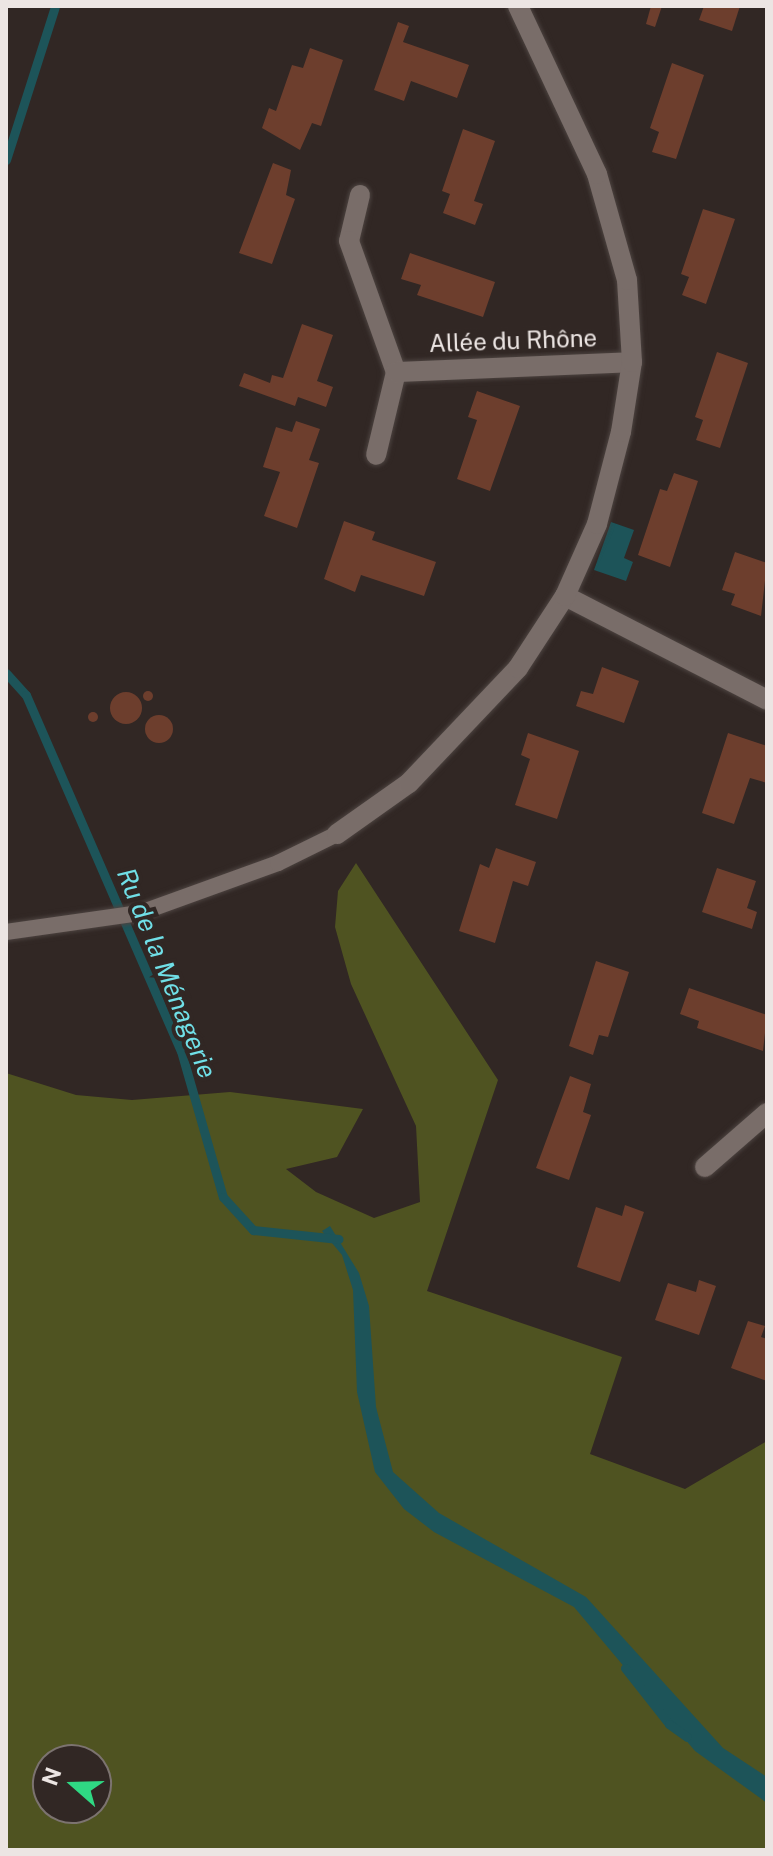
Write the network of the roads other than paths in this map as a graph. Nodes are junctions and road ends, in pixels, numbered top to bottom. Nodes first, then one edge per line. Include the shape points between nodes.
1 (518, 6) edge
2 (360, 195) dead end
3 (632, 362) junction
4 (396, 372) junction
5 (376, 455) dead end
6 (565, 596) junction
7 (767, 700) edge
8 (337, 834) joint
9 (6, 932) edge
10 (767, 1113) edge
11 (705, 1167) dead end

1 - 3 street via 597,174 627,280
2 - 4 street, Allée du Rhône via 349,241
3 - 4 street, Allée du Rhône
3 - 6 street via 621,432 597,524
4 - 5 street, Allée du Rhône
6 - 7 street
6 - 8 street via 518,668 462,732 409,783
8 - 9 lane via 264,869 140,913 91,924
10 - 11 street

